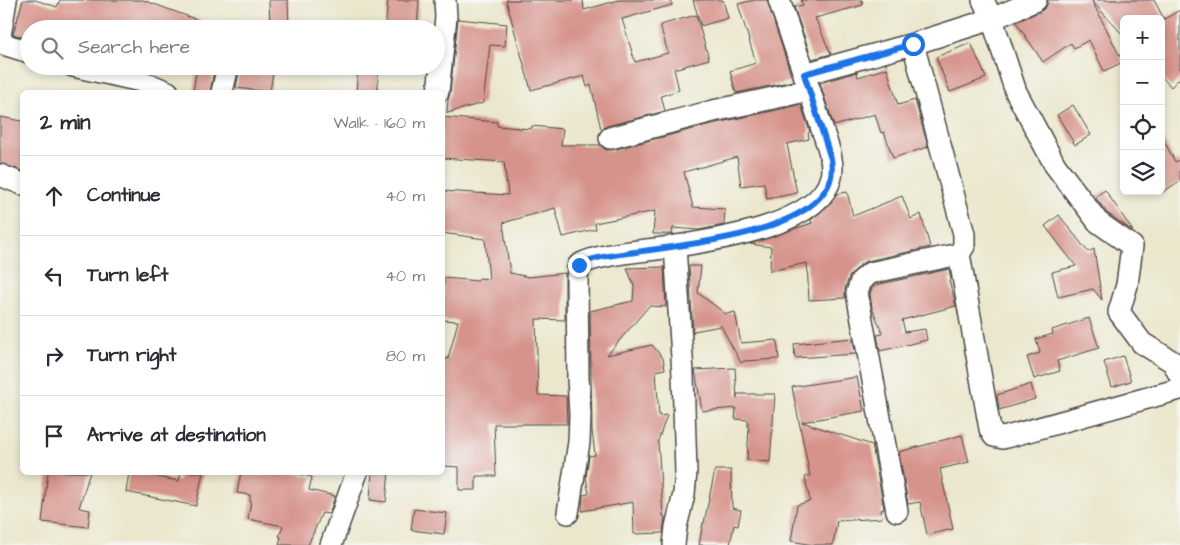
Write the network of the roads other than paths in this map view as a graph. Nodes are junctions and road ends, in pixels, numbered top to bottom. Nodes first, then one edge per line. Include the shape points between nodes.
1 (6, 0) edge
2 (445, 0) edge
3 (779, 0) edge
4 (983, 0) edge
5 (1036, 0) edge
6 (992, 19) junction
7 (445, 26) edge
8 (0, 36) edge
9 (0, 43) edge
10 (913, 44) junction
11 (20, 49) edge
12 (111, 75) edge
13 (226, 75) edge
14 (440, 75) edge
15 (807, 82) junction
16 (163, 90) edge
17 (222, 90) edge
18 (438, 90) edge
19 (610, 138) dead end
20 (0, 175) edge
21 (20, 183) edge
22 (675, 246) junction
23 (959, 254) junction
24 (1180, 376) edge
25 (1180, 389) edge
26 (356, 475) edge
27 (897, 511) dead end
28 (568, 513) dead end
29 (331, 545) edge
30 (674, 545) edge

1 - 8 street
2 - 7 street
3 - 15 street
4 - 6 street
5 - 6 street
6 - 10 street
6 - 24 street via 1016,92 1055,165 1098,222 1132,246 1119,312 1142,343 1173,362
9 - 11 street
10 - 15 street
10 - 23 street via 964,234 964,246
12 - 16 street
13 - 17 street
14 - 18 street
15 - 19 street
15 - 22 street via 831,159 831,178 824,194 785,221 729,237
20 - 21 street
22 - 28 street via 579,265 579,442
22 - 30 street via 686,472
23 - 25 street via 994,436 1002,438
23 - 27 street via 870,273 861,281 857,293
26 - 29 street

